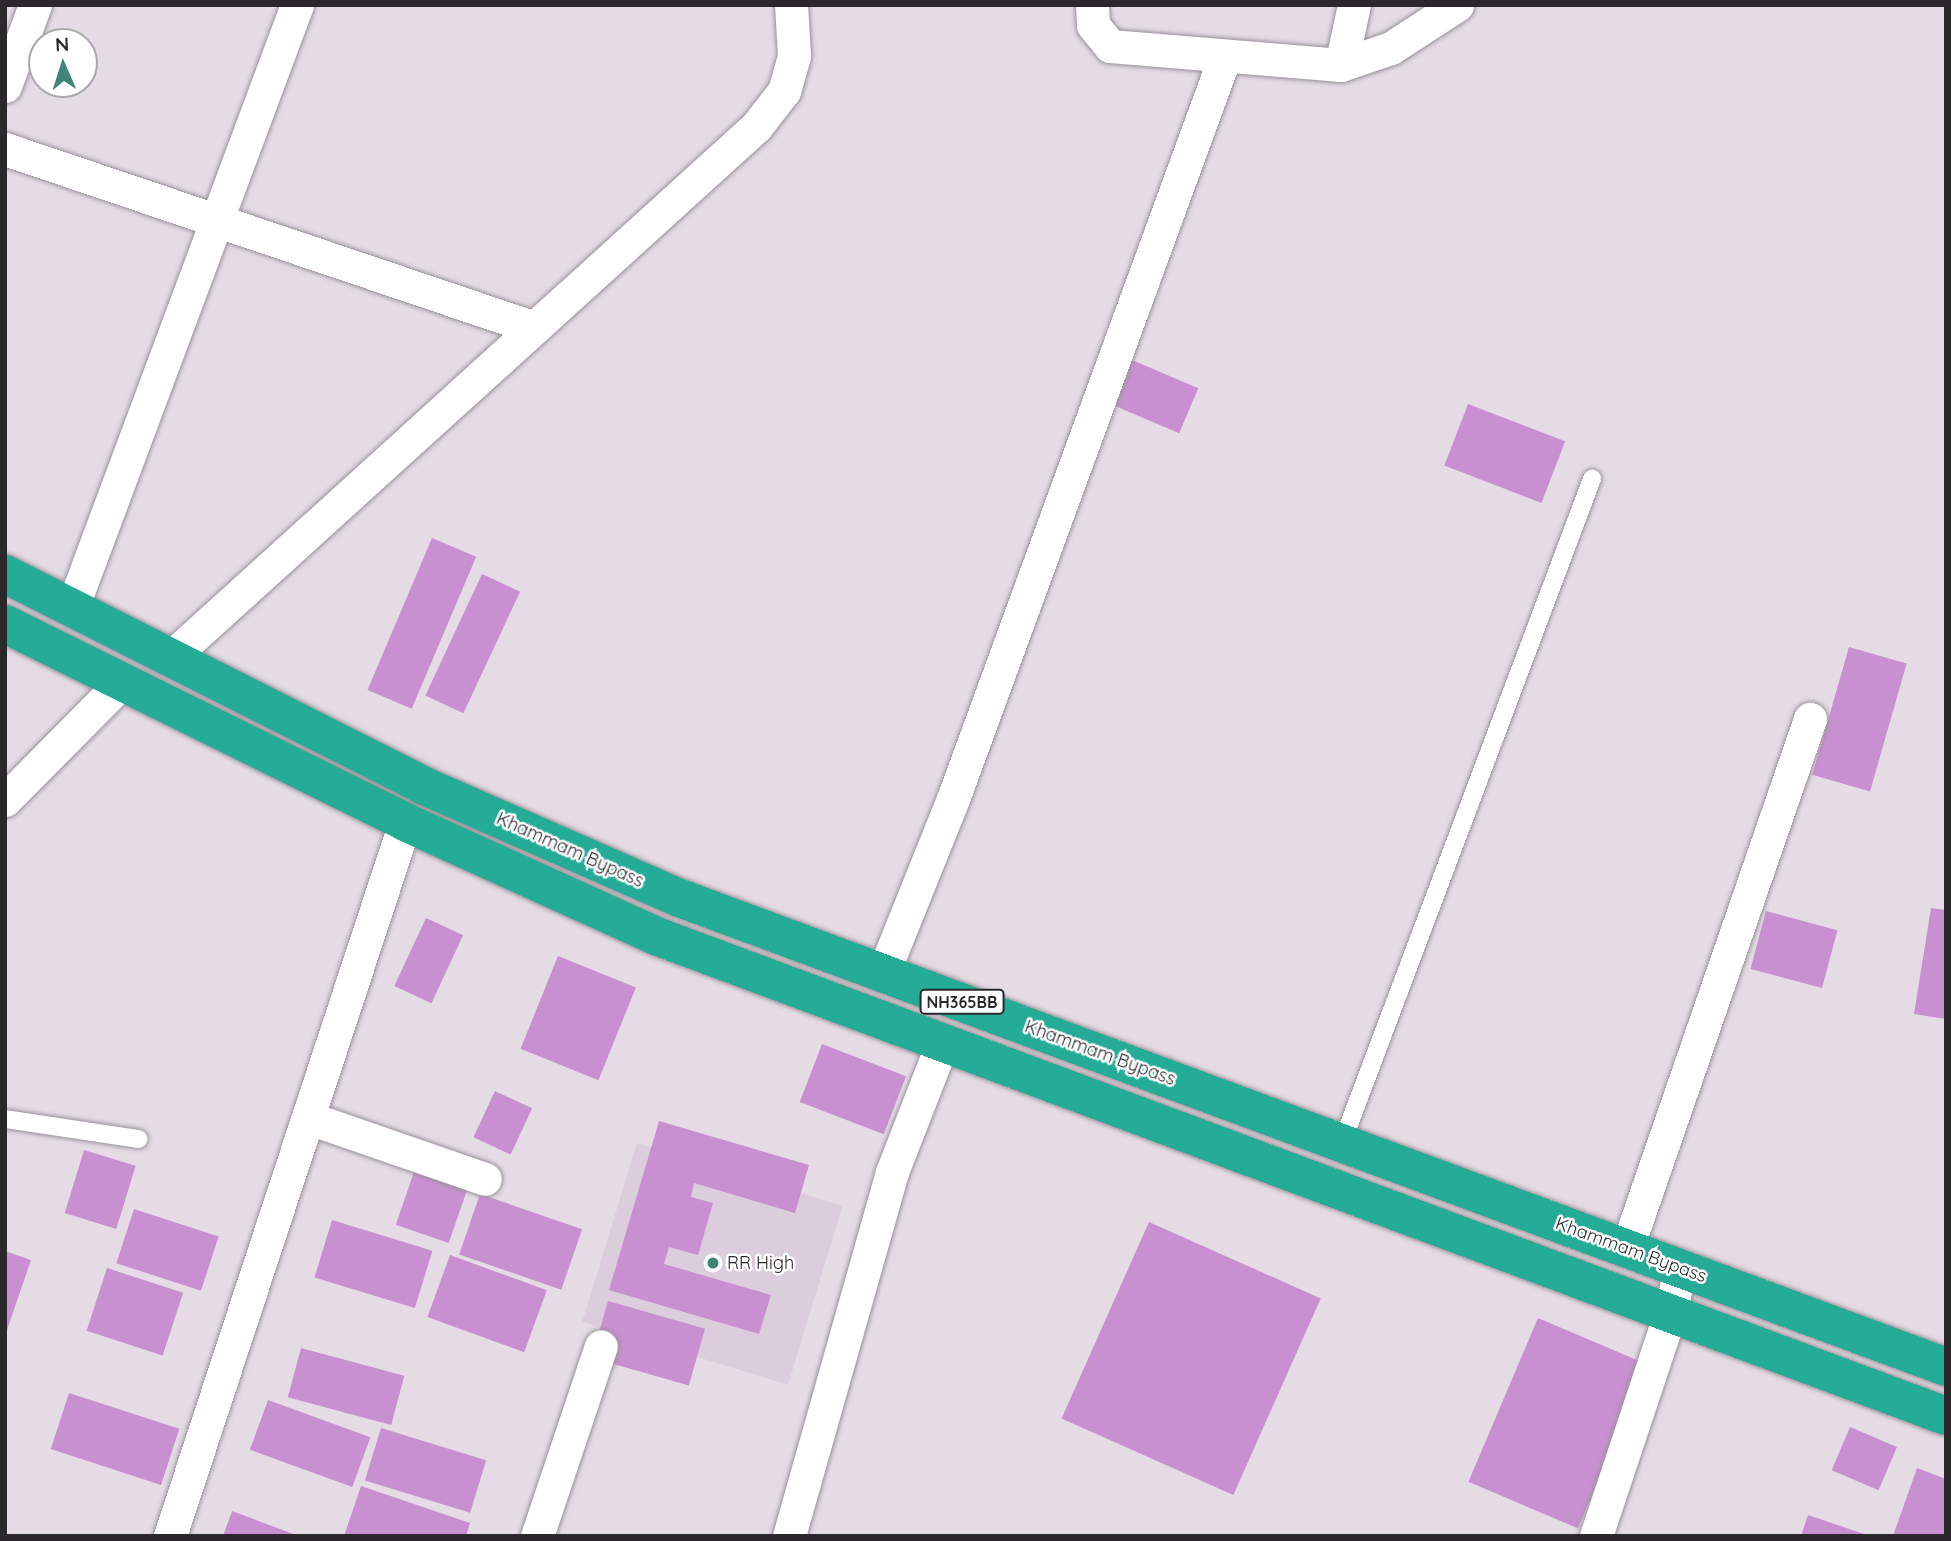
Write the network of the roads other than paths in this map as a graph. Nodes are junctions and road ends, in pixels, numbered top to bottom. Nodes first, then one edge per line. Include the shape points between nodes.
1 (35, 5) edge
2 (297, 5) edge
3 (791, 5) edge
4 (1092, 5) edge
5 (1354, 5) edge
6 (1457, 5) edge
7 (1224, 59) junction
8 (1341, 65) junction
9 (5, 86) edge
10 (5, 149) edge
11 (216, 220) junction
12 (532, 327) junction
13 (1592, 479) dead end
14 (5, 573) edge
15 (72, 608) junction
16 (5, 624) edge
17 (169, 659) junction
18 (121, 683) junction
19 (1810, 719) dead end
20 (5, 800) edge
21 (405, 822) junction
22 (883, 973) junction
23 (942, 1044) junction
24 (309, 1118) junction
25 (5, 1119) edge
26 (139, 1139) dead end
27 (1342, 1143) junction
28 (485, 1179) dead end
29 (1627, 1248) junction
30 (1680, 1268) junction
31 (1670, 1314) junction
32 (601, 1346) dead end
33 (1946, 1367) edge
34 (1946, 1416) edge
35 (170, 1536) edge
36 (537, 1536) edge
37 (789, 1536) edge
38 (1595, 1536) edge

1 - 9 street
2 - 11 street
3 - 12 street via 794,55 784,91 756,127
4 - 7 street via 1093,24 1110,46
5 - 8 street
6 - 8 street via 1391,48
7 - 8 street
7 - 22 street via 953,799
10 - 11 street
11 - 12 street
11 - 15 street
12 - 17 street via 359,490
13 - 27 lane
14 - 15 highway, Khammam Bypass / NH365BB
15 - 17 highway, Khammam Bypass / NH365BB
16 - 18 highway, NH365BB
17 - 22 highway, Khammam Bypass / NH365BB via 422,785 664,892
18 - 20 street
18 - 21 highway, NH365BB
19 - 29 street
21 - 23 highway, NH365BB via 656,936
21 - 24 street
22 - 27 highway, Khammam Bypass / NH365BB
23 - 31 highway, NH365BB
23 - 37 street via 892,1172
24 - 28 street
24 - 35 street
25 - 26 lane
27 - 29 highway, Khammam Bypass / NH365BB
29 - 30 highway, Khammam Bypass / NH365BB
30 - 31 street
30 - 33 highway, Khammam Bypass / NH365BB
31 - 34 highway, NH365BB
31 - 38 street
32 - 36 street

